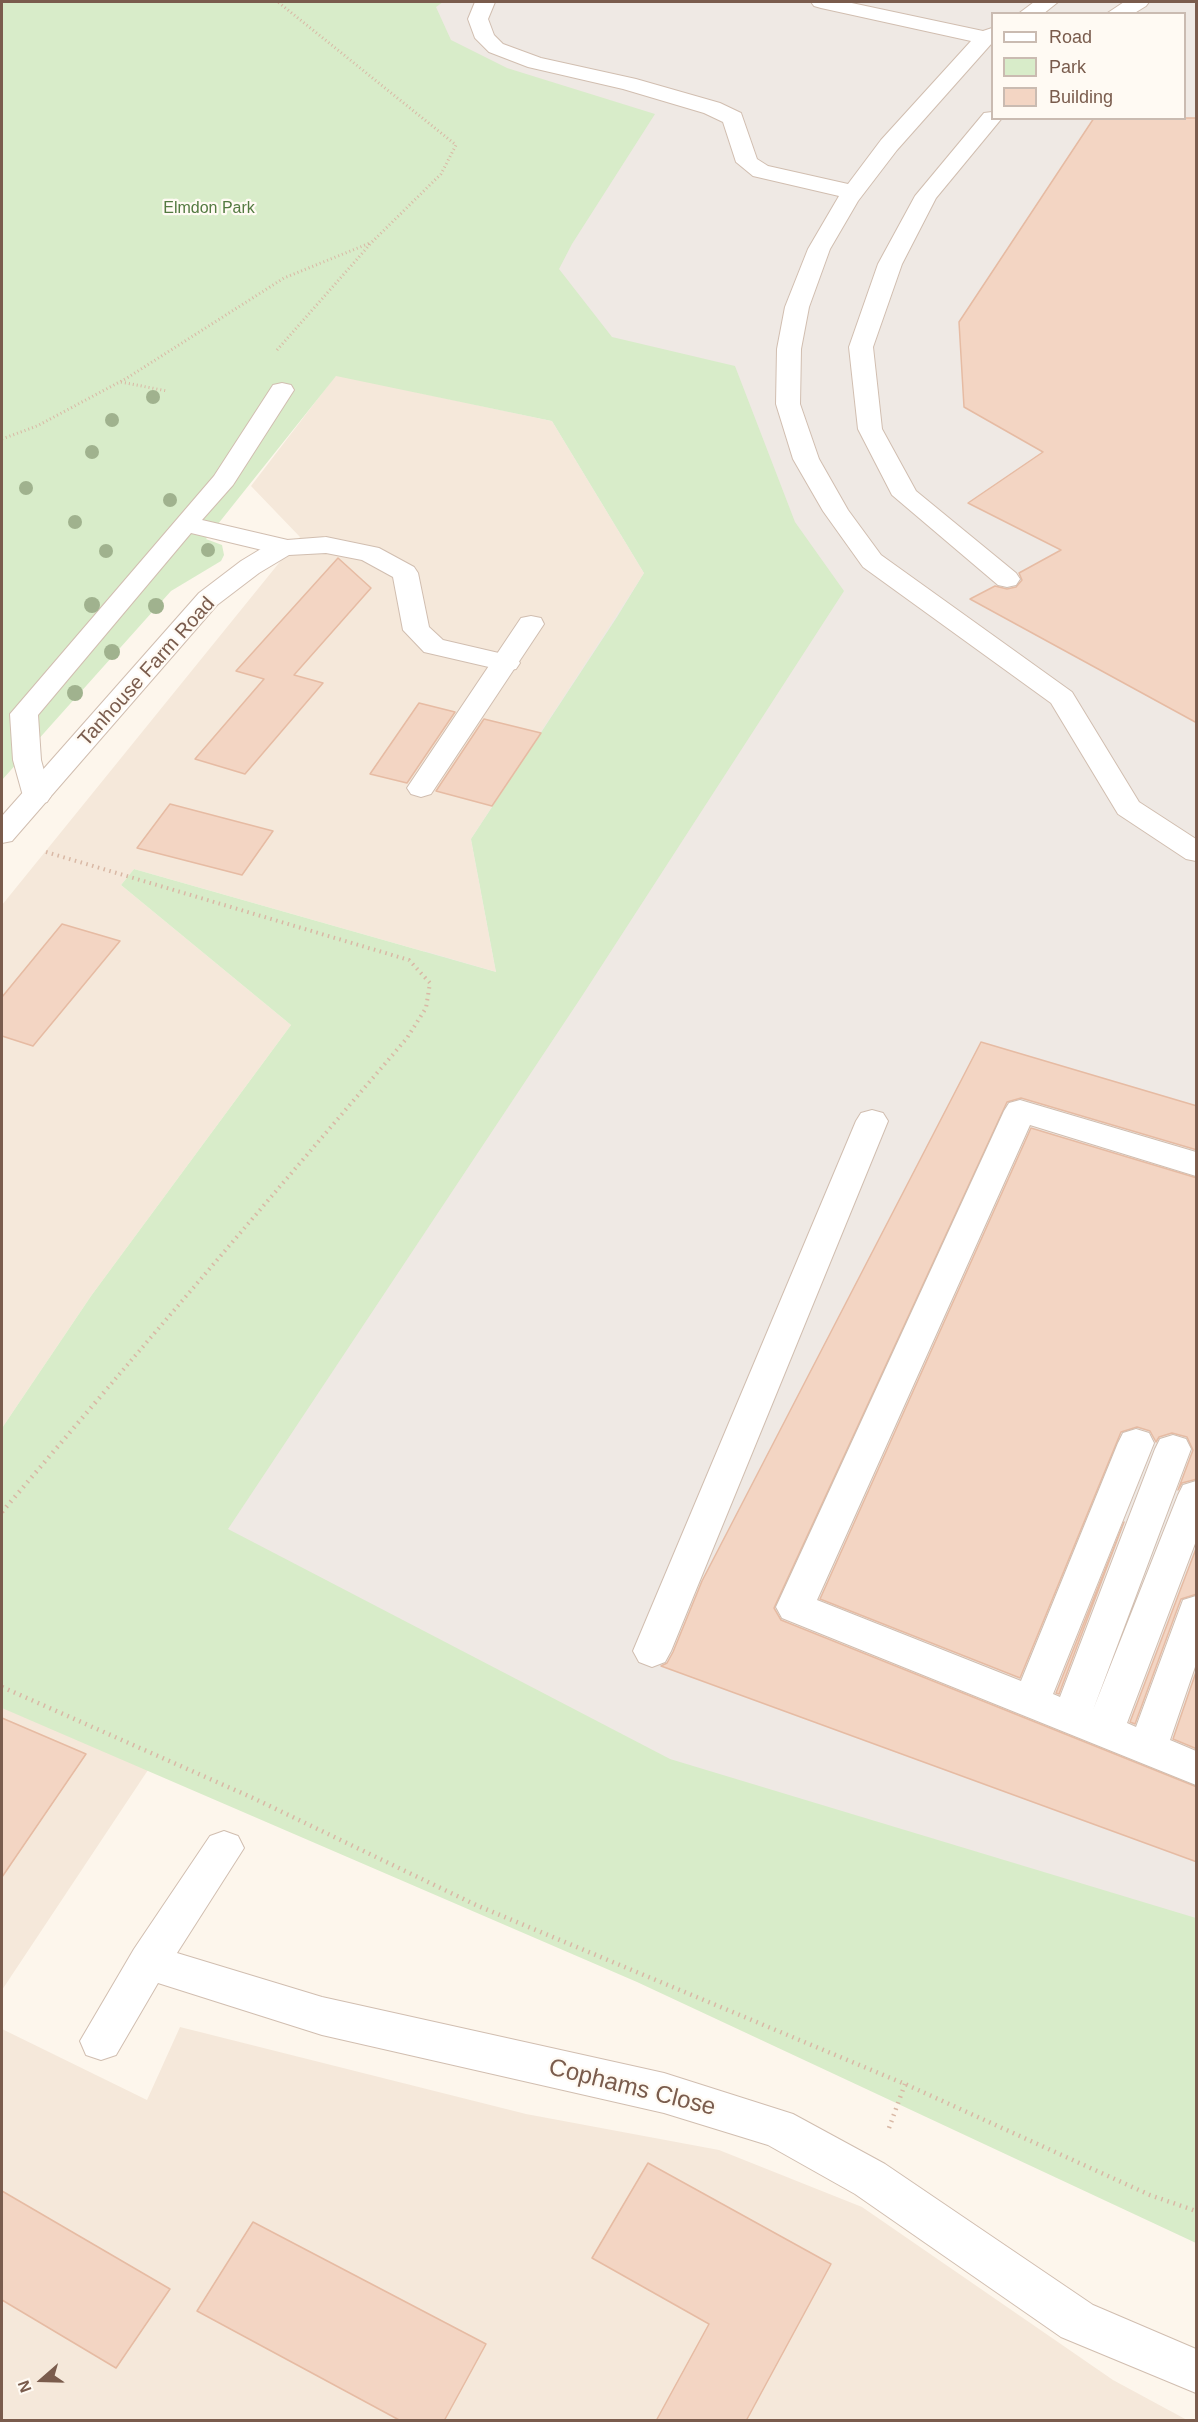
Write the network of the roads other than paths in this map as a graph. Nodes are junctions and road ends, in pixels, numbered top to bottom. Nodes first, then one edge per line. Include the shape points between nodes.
1 (485, 2) edge
2 (821, 2) edge
3 (1048, 2) edge
4 (1139, 2) edge
5 (1031, 12) edge
6 (1120, 12) edge
7 (989, 36) edge
8 (991, 120) edge
9 (853, 192) junction
10 (282, 390) dead end
11 (185, 524) junction
12 (283, 547) junction
13 (1007, 579) dead end
14 (531, 624) dead end
15 (506, 663) junction
16 (421, 788) dead end
17 (37, 796) junction
18 (2, 834) edge
19 (1197, 852) edge
20 (873, 1121) dead end
21 (1197, 1164) edge
22 (1136, 1443) dead end
23 (1173, 1449) dead end
24 (1197, 1495) edge
25 (1197, 1611) edge
26 (652, 1651) dead end
27 (1031, 1702) junction
28 (1071, 1718) junction
29 (1105, 1732) junction
30 (1148, 1749) junction
31 (1197, 1768) edge
32 (224, 1848) dead end
33 (148, 1962) junction
34 (101, 2041) dead end
35 (1197, 2371) edge

1 - 9 street via 478,19 485,38 496,48 535,63 712,108 733,118 747,162 761,171
2 - 7 street
3 - 5 street
4 - 6 street
7 - 9 street via 889,145
8 - 13 street via 926,196 890,264 861,347 870,429 905,495
9 - 19 street via 819,249 797,307 791,339 788,404 806,459 836,511 872,561 1062,698 1128,808
10 - 11 street via 224,480
11 - 12 street
11 - 17 street via 24,714 27,760
12 - 15 street, Tanhouse Farm Road via 326,544 370,554 405,573 416,630 434,646
12 - 17 street, Tanhouse Farm Road via 208,599
14 - 15 street
15 - 16 street
17 - 18 street, Tanhouse Farm Road
20 - 26 street
21 - 27 street via 1020,1111 795,1607
22 - 27 street
23 - 28 street
24 - 29 street
25 - 30 street
27 - 28 street
28 - 29 street
29 - 30 street
30 - 31 street
32 - 33 street
33 - 34 street
33 - 35 street, Cophams Close via 322,2016 664,2093 778,2128 870,2179 1077,2321

